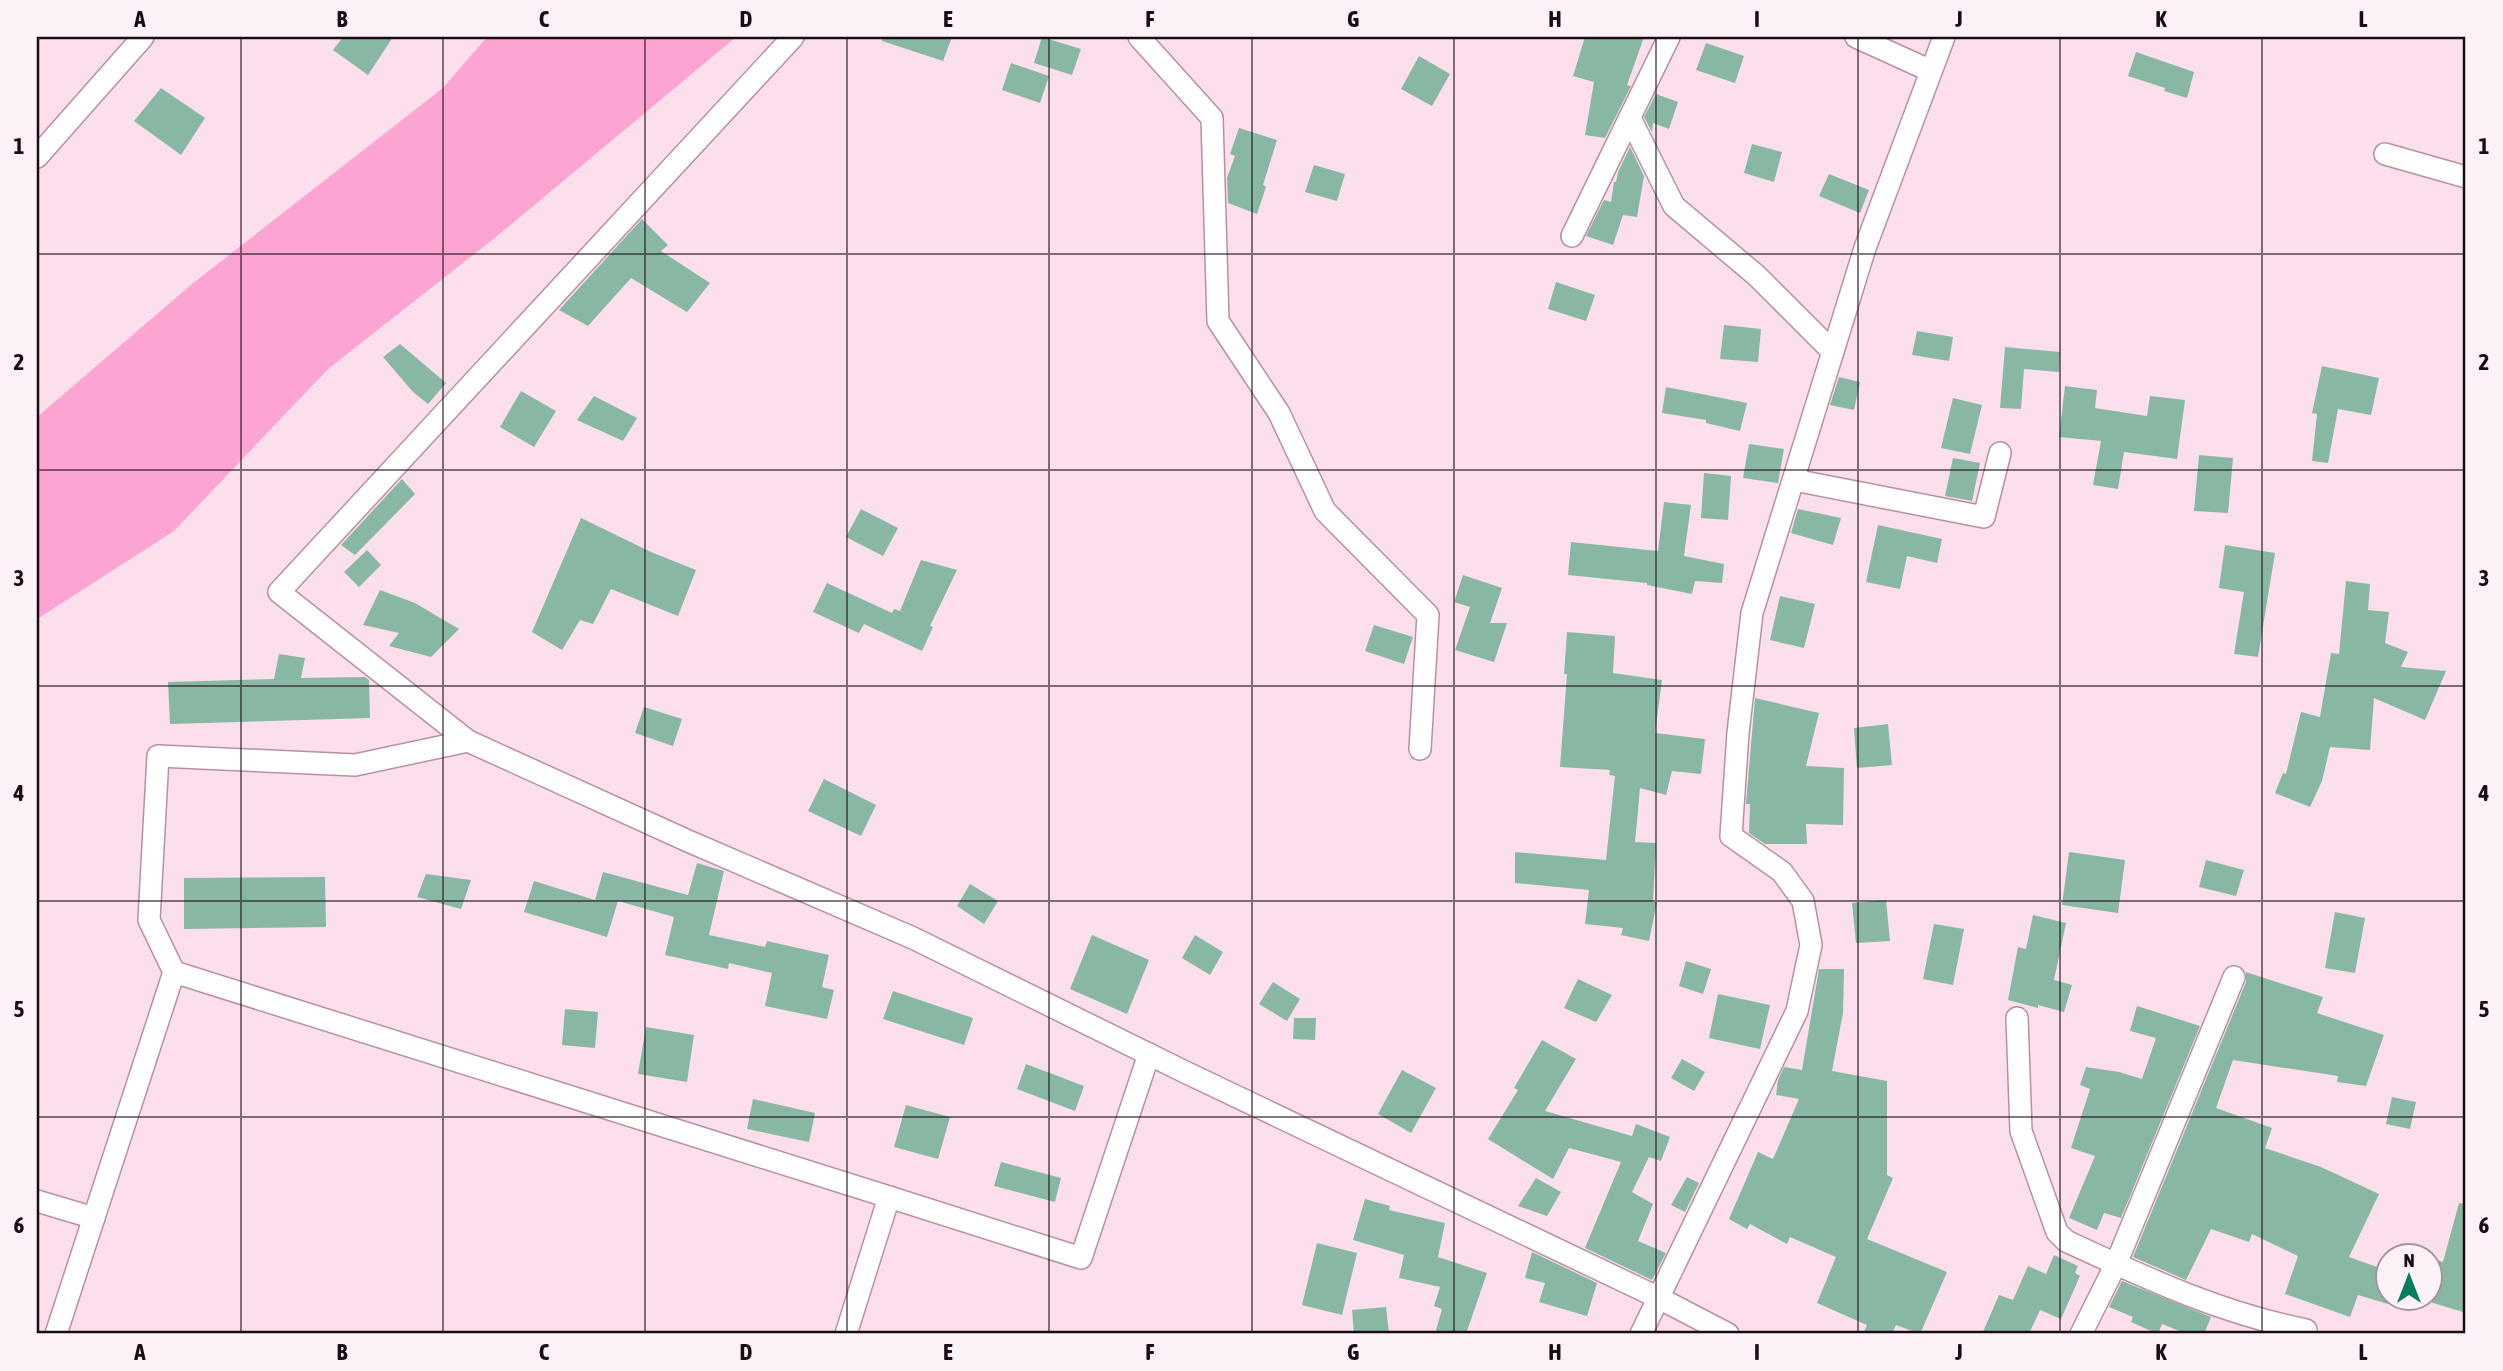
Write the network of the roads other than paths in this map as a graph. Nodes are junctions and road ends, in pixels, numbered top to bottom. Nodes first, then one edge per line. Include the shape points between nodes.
1 (143, 37) edge
2 (793, 37) edge
3 (1139, 37) edge
4 (1669, 37) edge
5 (1856, 37) edge
6 (1944, 37) edge
7 (1931, 71) junction
8 (1630, 118) junction
9 (2385, 154) dead end
10 (37, 157) edge
11 (2466, 177) edge
12 (1572, 236) dead end
13 (1833, 352) junction
14 (2000, 453) dead end
15 (1794, 480) junction
16 (468, 741) junction
17 (1420, 749) dead end
18 (174, 972) junction
19 (2234, 977) dead end
20 (2017, 1018) dead end
21 (1149, 1054) junction
22 (889, 1197) junction
23 (37, 1201) edge
24 (94, 1218) junction
25 (2116, 1264) junction
26 (1657, 1297) junction
27 (2306, 1330) dead end
28 (56, 1334) edge
29 (846, 1334) edge
30 (1641, 1334) edge
31 (1728, 1334) edge
32 (2081, 1334) edge

1 - 10 street
2 - 16 street via 279,592
3 - 17 street via 1212,118 1218,321 1279,413 1325,511 1429,615
4 - 8 street
5 - 7 street
6 - 7 street
7 - 13 street
8 - 12 street
8 - 13 street via 1674,206 1758,276
9 - 11 street
13 - 15 street
14 - 15 street via 1984,517
15 - 26 street via 1752,613 1731,836 1782,872 1803,901 1811,945 1797,1011
16 - 18 street via 355,765 158,756 149,920
16 - 21 street via 913,938
18 - 22 street
18 - 24 street
19 - 25 street
20 - 25 street via 2021,1131 2054,1225 2066,1241
21 - 22 street via 1081,1258
21 - 26 street
22 - 29 street
23 - 24 street
24 - 28 street
25 - 27 street via 2215,1306
25 - 32 street
26 - 30 street
26 - 31 street

